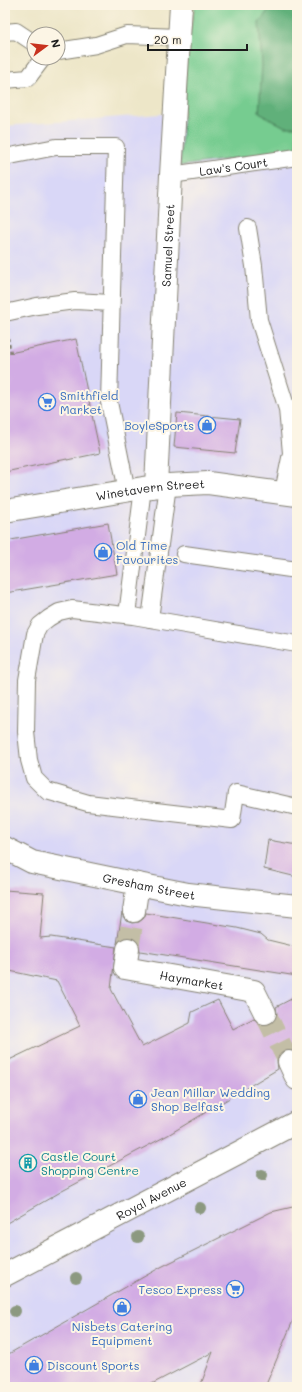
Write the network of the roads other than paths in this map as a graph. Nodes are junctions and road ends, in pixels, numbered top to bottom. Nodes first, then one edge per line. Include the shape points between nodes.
1 (181, 5) edge
2 (5, 32) edge
3 (179, 37) junction
4 (26, 38) edge
5 (66, 50) edge
6 (37, 66) edge
7 (5, 80) edge
8 (5, 157) edge
9 (297, 157) edge
10 (170, 175) junction
11 (248, 228) dead end
12 (112, 303) junction
13 (5, 313) edge
14 (148, 487) junction
15 (290, 493) edge
16 (5, 511) edge
17 (184, 554) dead end
18 (297, 570) edge
19 (127, 615) junction
20 (150, 619) junction
21 (297, 644) edge
22 (297, 807) edge
23 (5, 848) edge
24 (138, 884) junction
25 (297, 906) edge
26 (134, 911) tunnel mouth
27 (128, 949) tunnel mouth
28 (265, 1013) tunnel mouth
29 (297, 1122) edge
30 (5, 1275) edge

1 - 3 street, Samuel Street
2 - 4 lane via 16,31
3 - 5 lane via 127,35 96,46
3 - 10 street, Samuel Street
6 - 7 lane via 28,78
8 - 12 lane via 56,147 116,147
9 - 10 lane, Law's Court
10 - 14 street, Samuel Street
11 - 15 lane via 259,320 287,409
12 - 13 lane via 76,301
12 - 14 lane via 109,402
14 - 15 street, Winetavern Street via 208,483
14 - 16 street, Winetavern Street
14 - 19 lane
14 - 20 lane
17 - 18 lane
19 - 20 lane
19 - 22 lane via 72,609 59,612 40,625 27,680 26,732 34,778 47,791 88,803 232,820 236,793
20 - 21 lane
23 - 24 street, Gresham Street via 32,862
24 - 25 street, Gresham Street via 188,894
24 - 26 street
27 - 28 street, Haymarket via 125,968 254,991
29 - 30 street, Royal Avenue

